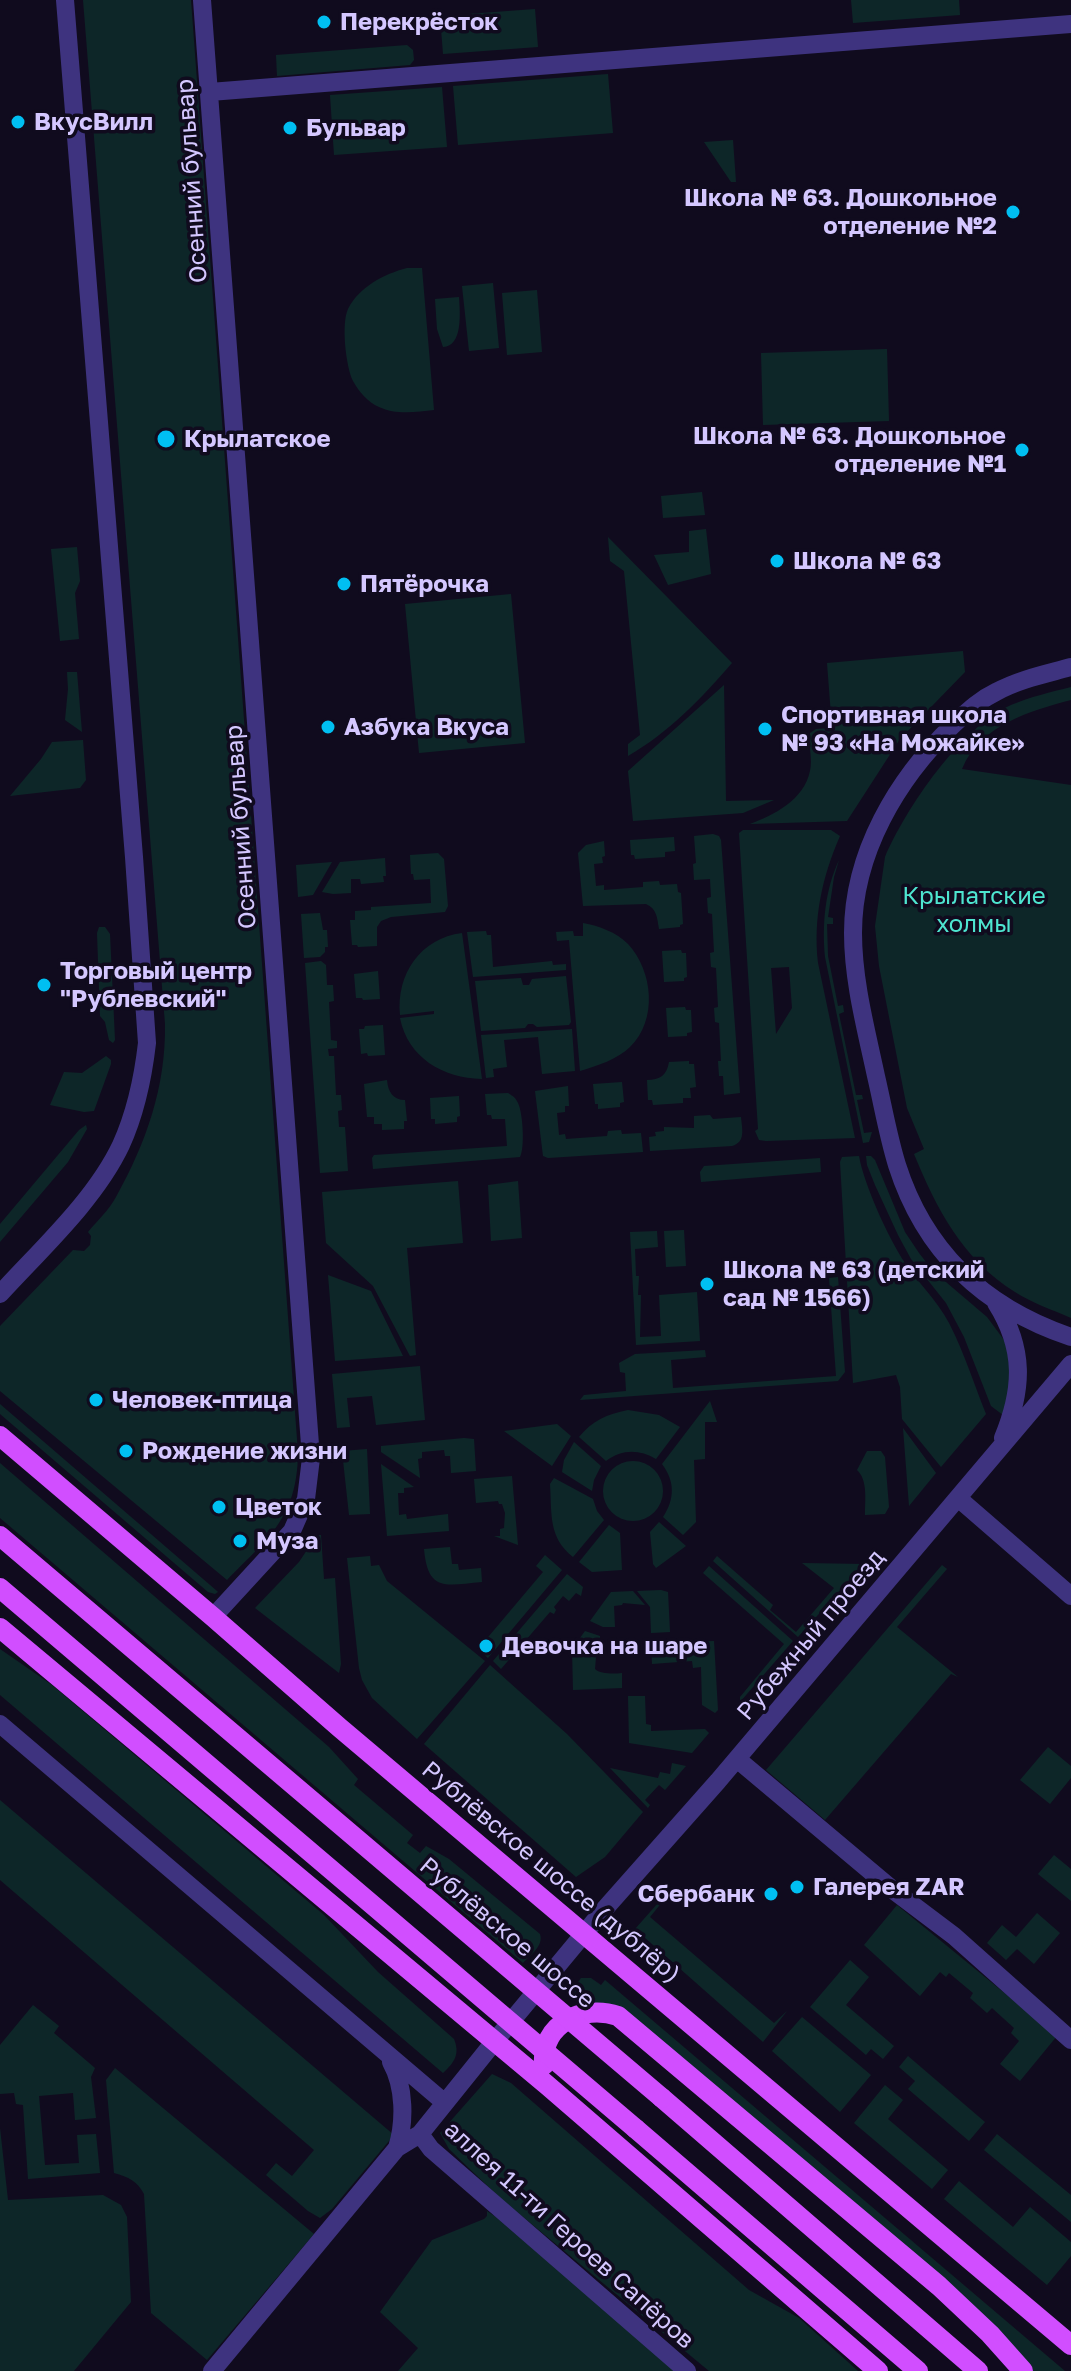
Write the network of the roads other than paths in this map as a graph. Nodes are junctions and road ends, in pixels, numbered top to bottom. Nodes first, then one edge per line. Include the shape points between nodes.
1 (65, 0) edge
2 (202, 0) edge
3 (1071, 24) edge
4 (210, 92) junction
5 (1071, 667) edge
6 (0, 1294) edge
7 (994, 1301) junction
8 (1071, 1337) edge
9 (1071, 1364) edge
10 (0, 1436) edge
11 (997, 1452) junction
12 (958, 1498) junction
13 (0, 1536) edge
14 (0, 1588) edge
15 (1071, 1596) edge
16 (213, 1617) junction
17 (0, 1628) edge
18 (0, 1724) edge
19 (737, 1759) junction
20 (585, 1935) junction
21 (1071, 2040) edge
22 (494, 2042) junction
23 (387, 2056) junction
24 (547, 2085) junction
25 (445, 2103) junction
26 (420, 2134) junction
27 (397, 2148) junction
28 (1071, 2345) edge
29 (212, 2371) edge
30 (687, 2371) edge
31 (878, 2371) edge
32 (918, 2371) edge
33 (978, 2371) edge
34 (1023, 2371) edge

1 - 6 street via 147,1043 138,1100 115,1157
2 - 4 street, Осенний бульвар
3 - 4 street
4 - 16 street, Осенний бульвар via 311,1458 306,1499 292,1531
5 - 7 street via 996,692 970,708 932,747 886,813 863,863 855,905 859,998 898,1166 935,1242
7 - 8 street
7 - 11 street via 1012,1334 1019,1375 1014,1408
9 - 11 street, Рубежный проезд
10 - 16 main road, Рублёвское шоссе (дублёр)
11 - 12 street, Рубежный проезд
12 - 15 street
12 - 19 street, Рубежный проезд
13 - 33 main road, Рублёвское шоссе, bridge
14 - 32 main road, bridge
16 - 20 main road, Рублёвское шоссе (дублёр)
17 - 22 main road
18 - 23 street
19 - 20 street, Рубежный проезд
19 - 21 street via 954,1936
20 - 22 street, Рубежный проезд
20 - 28 main road, Рублёвское шоссе (дублёр)
22 - 24 main road
22 - 25 street, Рубежный проезд
23 - 25 street
23 - 27 street via 399,2077 402,2133
24 - 31 main road
24 - 34 main road via 544,2052 555,2029 579,2015 618,2016 939,2286
25 - 26 street, Рубежный проезд
26 - 27 street, Рубежный проезд
26 - 30 street, аллея 11-ти Героев Сапёров
27 - 29 street

